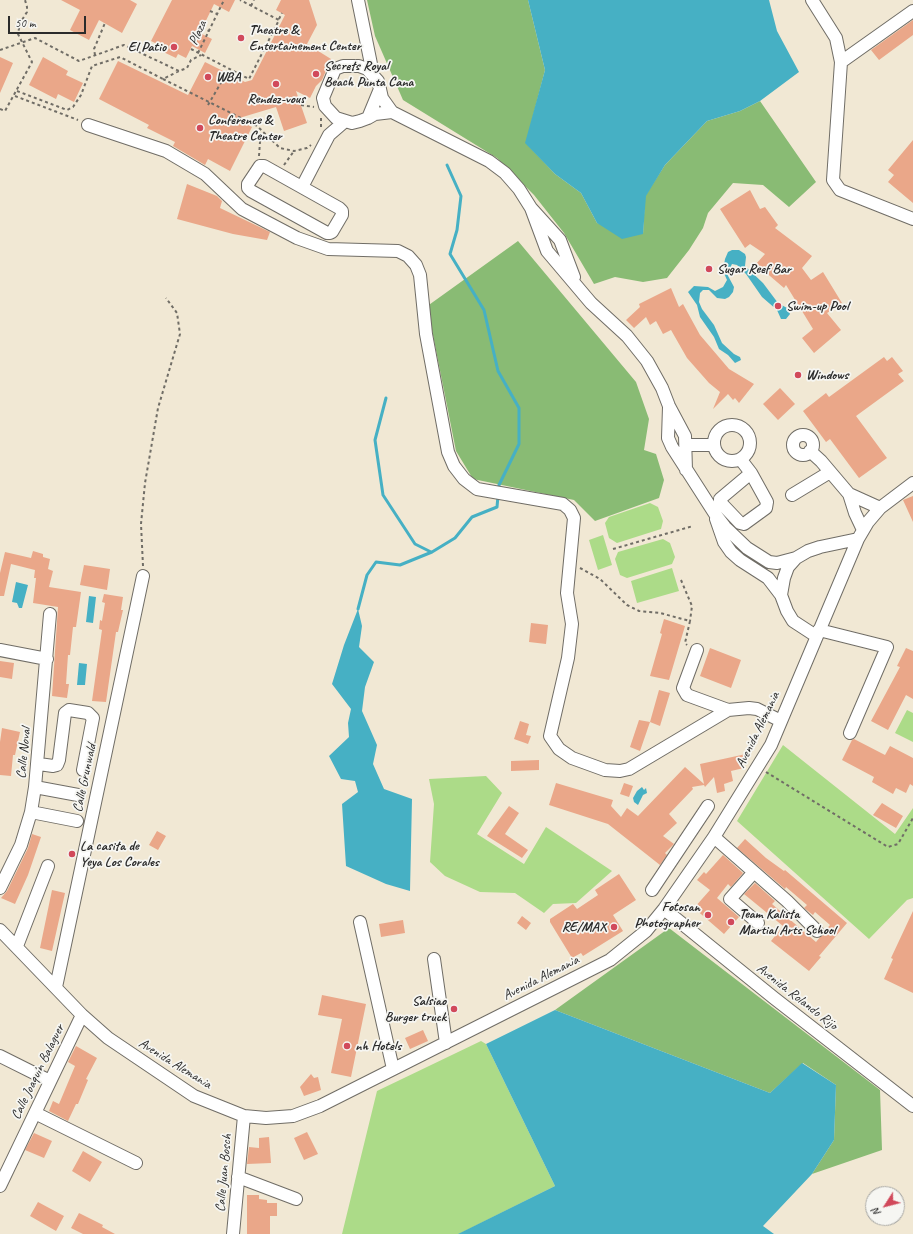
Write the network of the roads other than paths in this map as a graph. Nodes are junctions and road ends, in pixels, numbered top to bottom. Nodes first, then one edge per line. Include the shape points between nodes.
1 (358, 0) edge
2 (812, 0) edge
3 (913, 11) edge
4 (841, 62) junction
5 (373, 74) junction
6 (380, 89) junction
7 (392, 112) junction
8 (324, 113) junction
9 (368, 118) junction
10 (344, 122) junction
11 (88, 125) road end
12 (325, 133) junction
13 (302, 187) junction
14 (913, 219) edge
15 (323, 230) junction
16 (315, 245) junction
17 (669, 406) junction
18 (686, 445) junction
19 (714, 445) junction
20 (810, 451) dead end
21 (741, 460) junction
22 (686, 470) junction
23 (830, 472) junction
24 (751, 473) dead end
25 (913, 483) edge
26 (849, 494) junction
27 (792, 495) dead end
28 (880, 508) junction
29 (715, 514) junction
30 (861, 535) junction
31 (747, 548) junction
32 (796, 558) junction
33 (740, 560) junction
34 (143, 576) road end
35 (781, 595) junction
36 (50, 614) dead end
37 (818, 633) junction
38 (0, 650) edge
39 (696, 650) road end
40 (47, 659) junction
41 (728, 710) junction
42 (781, 721) junction
43 (850, 733) dead end
44 (39, 764) junction
45 (83, 770) dead end
46 (35, 787) junction
47 (78, 796) dead end
48 (708, 806) dead end
49 (31, 812) junction
50 (77, 821) dead end
51 (714, 837) junction
52 (48, 866) dead end
53 (754, 872) junction
54 (0, 888) edge
55 (652, 890) dead end
56 (664, 909) junction
57 (360, 922) dead end
58 (758, 923) dead end
59 (0, 930) edge
60 (817, 931) dead end
61 (17, 946) junction
62 (434, 959) dead end
63 (56, 987) junction
64 (82, 1015) junction
65 (446, 1043) junction
66 (0, 1056) edge
67 (393, 1070) junction
68 (50, 1081) junction
69 (913, 1106) edge
70 (35, 1113) junction
71 (244, 1116) junction
72 (136, 1163) dead end
73 (238, 1177) junction
74 (0, 1186) edge
75 (296, 1199) dead end
76 (233, 1234) edge

1 - 5 street
2 - 4 street via 836,38
3 - 4 street
4 - 14 street via 833,180 840,190
5 - 6 street
5 - 8 street via 359,66 343,66 336,69 323,98
6 - 7 street via 382,98
6 - 9 street
7 - 9 street
7 - 17 street via 489,161 505,173 531,208 547,251 591,303 627,336 647,361
8 - 10 street
8 - 12 street
9 - 10 street
10 - 12 street
11 - 16 street via 166,151 205,174 242,209
12 - 13 street
13 - 15 street via 342,211 332,232
13 - 15 street via 264,166 260,166 248,184 248,188
15 - 16 street
16 - 41 street via 328,249 398,251 408,256 416,265 420,276 426,334 448,452 454,466 477,489 563,504 574,518 567,593 572,624 568,658 550,736 558,749 572,758 605,770 629,769
17 - 18 street via 682,428
17 - 22 street via 668,438
18 - 19 street
18 - 22 street
19 - 21 street via 718,456 729,462
19 - 21 street via 716,434 725,426 736,425 746,431 751,441 749,452
20 - 23 street
21 - 24 street
22 - 29 street
23 - 26 street
23 - 27 street
25 - 28 street, Avenida Alemania
26 - 28 street
26 - 30 street
28 - 30 street, Avenida Alemania
29 - 31 street
29 - 33 street via 724,542
30 - 32 street via 820,546
30 - 37 street, Avenida Alemania
31 - 32 street via 769,562 777,563
31 - 33 street
32 - 35 street via 788,567
33 - 35 street via 768,578
34 - 63 street, Calle Grunwald
35 - 37 street via 793,621
36 - 40 street, Calle Noval
37 - 42 street, Avenida Alemania
37 - 43 street via 888,647
38 - 40 street
39 - 41 street via 683,688 687,695
40 - 44 street, Calle Noval
41 - 42 street via 757,709
42 - 51 street, Avenida Alemania via 759,767
44 - 45 street via 53,766 60,760 65,713 69,710 88,713 93,718
44 - 46 street, Calle Noval
46 - 47 street
46 - 49 street, Calle Noval
48 - 55 street
49 - 50 street
49 - 54 street, Calle Noval via 21,845
51 - 53 street
51 - 56 street, Avenida Alemania
52 - 61 street
53 - 58 street via 730,899
53 - 60 street
56 - 65 street, Avenida Alemania via 646,931 610,960
56 - 69 street, Avenida Rolando Rijo
57 - 67 street
59 - 61 street, Avenida Alemania
61 - 63 street, Avenida Alemania
62 - 65 street
63 - 64 street, Avenida Alemania
64 - 68 street, Calle Joaquín Balaguer
64 - 71 street, Avenida Alemania via 108,1038 194,1096
65 - 67 street, Avenida Alemania
66 - 68 street
67 - 71 street, Avenida Alemania via 320,1106 292,1116
68 - 70 street, Calle Joaquín Balaguer
70 - 72 street
70 - 74 street, Calle Joaquín Balaguer
71 - 73 street, Calle Juan Bosch
73 - 75 street
73 - 76 street, Calle Juan Bosch

